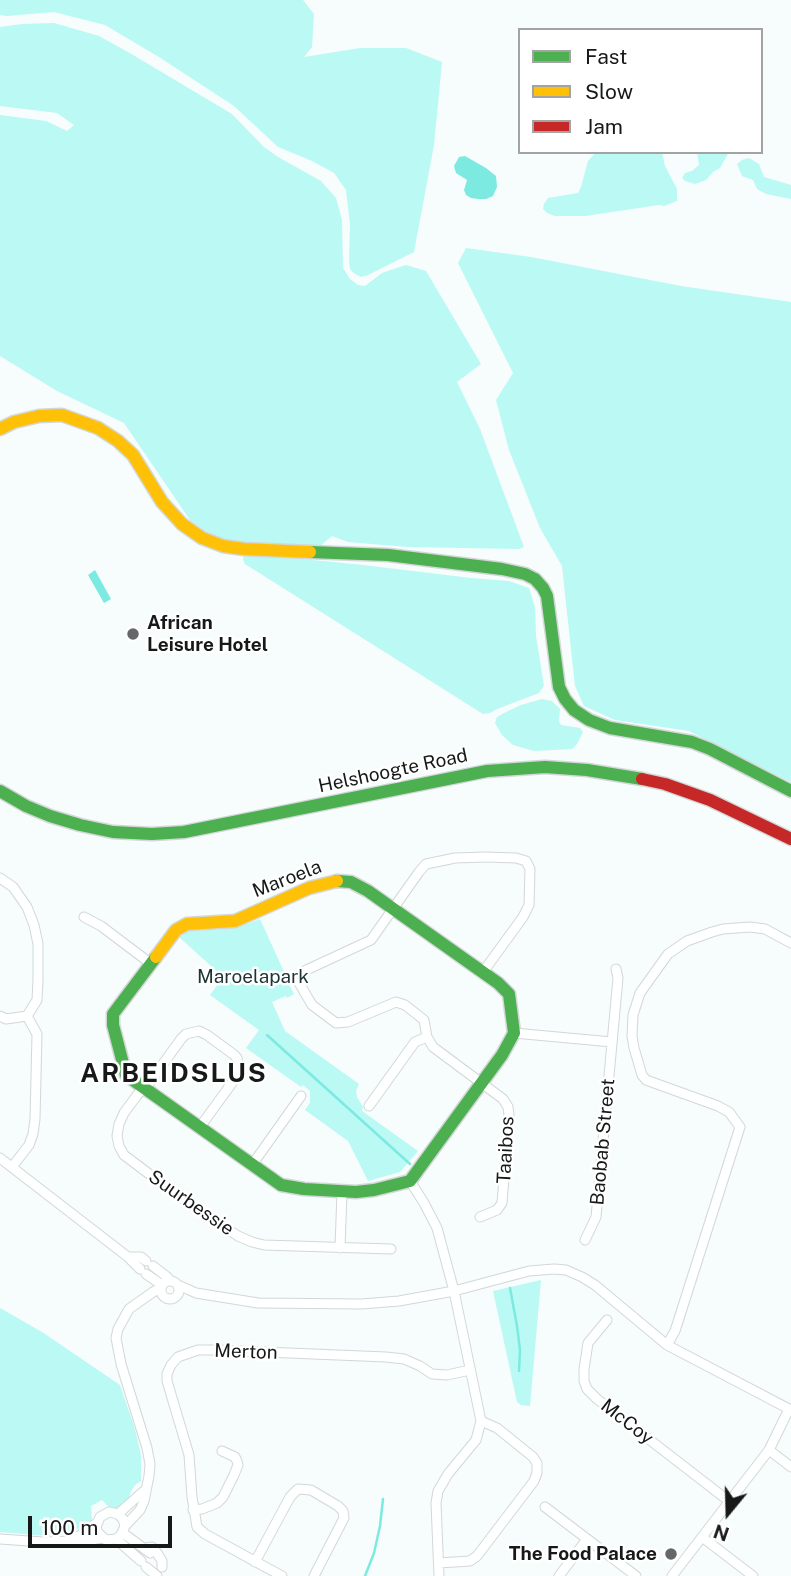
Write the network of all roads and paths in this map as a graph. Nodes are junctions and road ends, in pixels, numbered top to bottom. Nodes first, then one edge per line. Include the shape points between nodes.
1 (0, 429) edge
2 (0, 791) edge
3 (791, 791) edge
4 (791, 839) edge
5 (0, 878) edge
6 (394, 909) junction
7 (84, 917) dead end
8 (791, 943) edge
9 (150, 962) junction
10 (616, 969) dead end
11 (484, 972) junction
12 (0, 1016) edge
13 (27, 1016) junction
14 (514, 1032) junction
15 (427, 1037) junction
16 (612, 1042) junction
17 (481, 1082) junction
18 (144, 1088) junction
19 (301, 1096) dead end
20 (369, 1106) dead end
21 (200, 1127) junction
22 (0, 1158) edge
23 (252, 1165) junction
24 (12, 1167) junction
25 (411, 1181) junction
26 (342, 1192) junction
27 (480, 1217) dead end
28 (585, 1240) dead end
29 (340, 1248) junction
30 (391, 1249) dead end
31 (165, 1282) junction
32 (454, 1291) junction
33 (196, 1293) junction
34 (176, 1296) junction
35 (166, 1297) junction
36 (143, 1299) junction
37 (607, 1320) dead end
38 (667, 1345) junction
39 (470, 1370) junction
40 (790, 1409) edge
41 (481, 1421) junction
42 (769, 1450) junction
43 (222, 1451) dead end
44 (791, 1467) edge
45 (146, 1489) junction
46 (730, 1502) junction
47 (545, 1507) dead end
48 (193, 1510) junction
49 (118, 1514) junction
50 (97, 1523) junction
51 (121, 1533) junction
52 (702, 1537) junction
53 (103, 1538) junction
54 (0, 1539) edge
55 (587, 1539) junction
56 (72, 1541) junction
57 (255, 1562) junction
58 (155, 1563) edge
59 (439, 1563) junction
60 (282, 1576) edge
61 (314, 1576) edge
62 (439, 1576) edge
63 (559, 1576) edge
64 (636, 1576) edge
65 (672, 1576) edge
66 (753, 1576) edge

1 - 3 street via 38,416 62,415 98,428 132,455 182,524 223,545 388,555 525,573 547,596 559,687 574,710 610,728 692,742
2 - 4 street, Helshoogte Road via 26,806 80,825 152,834 184,832 487,771 555,768 665,784
5 - 13 street via 27,907 38,944 37,1000
6 - 9 street, Maroela via 351,882 337,881 309,888 235,921 187,924 176,930
6 - 11 street, Maroela
6 - 11 street via 426,864 485,857 526,861 529,905
6 - 15 street via 371,940 302,972 298,981 312,1005 337,1023 396,1002 424,1020
7 - 9 street
8 - 38 street via 765,929 750,927 723,929 687,941 668,954 640,993 633,1014 634,1048 646,1080 718,1106 740,1127
9 - 18 street, Maroela via 113,1014 126,1074
10 - 16 street, Baobab Street
11 - 14 street, Maroela via 509,993
12 - 13 street
13 - 24 street via 37,1034 35,1119 29,1145
14 - 16 street
14 - 17 street
15 - 17 street via 433,1047
15 - 20 street via 415,1042
16 - 28 street, Baobab Street via 596,1217
17 - 25 street
17 - 27 street, Taaibos via 503,1099 509,1115 502,1203
18 - 21 street, Maroela
18 - 21 street, Suurbessie via 186,1034 199,1031 207,1035 237,1058 239,1069
18 - 29 street, Suurbessie via 119,1124 119,1146 131,1162 252,1242
19 - 23 street
21 - 23 street, Maroela
22 - 24 street
23 - 26 street, Maroela via 281,1185
24 - 31 street
25 - 26 street, Maroela
25 - 32 street via 437,1228
26 - 29 street
29 - 30 street, Suurbessie
31 - 33 street
31 - 34 street via 179,1291
31 - 35 street via 162,1293
31 - 36 street
32 - 33 street via 362,1304 258,1303
32 - 38 street via 529,1271 566,1270 595,1284
32 - 39 street
33 - 34 street
34 - 35 street
35 - 36 street
36 - 45 street via 130,1309 116,1338 147,1448
37 - 46 street, McCoy via 587,1343 587,1389
38 - 40 street
39 - 41 street
39 - 48 street, Merton via 432,1374 404,1359 375,1356 198,1350 178,1357 167,1381 189,1455
40 - 42 street
41 - 59 street via 476,1440 438,1491
41 - 59 street via 533,1457 537,1474 477,1556 470,1561
42 - 44 street
42 - 46 street
43 - 48 street via 235,1457 234,1475 217,1503
45 - 49 street
45 - 51 street via 140,1510
46 - 52 street
47 - 55 street
48 - 57 street, Merton via 197,1527 205,1534
49 - 50 street via 105,1513
49 - 51 street via 123,1519
50 - 53 street
50 - 56 street
51 - 53 street via 109,1540
51 - 58 street
51 - 58 street via 143,1564
52 - 65 street
52 - 66 street
53 - 56 street
54 - 56 street
55 - 63 street
55 - 64 street
57 - 60 street, Merton
57 - 61 street via 289,1497 298,1489 311,1490 338,1506 344,1518
59 - 62 street

